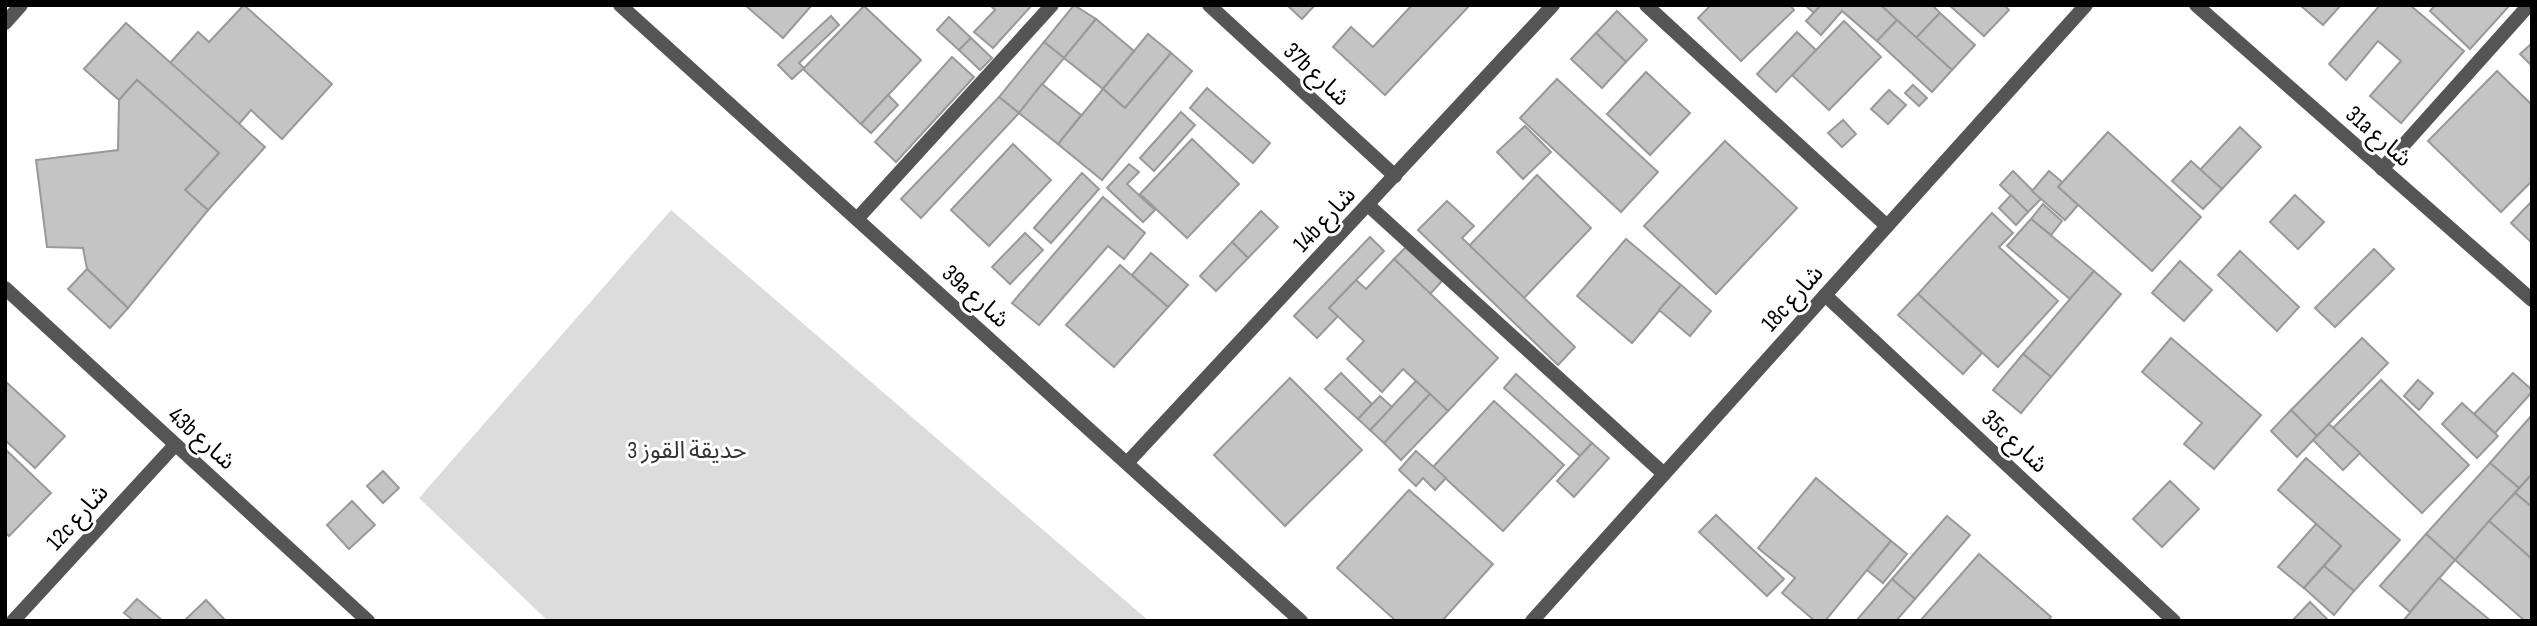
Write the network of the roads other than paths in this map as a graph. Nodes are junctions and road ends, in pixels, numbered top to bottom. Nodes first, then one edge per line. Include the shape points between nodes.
1 (21, 5) edge
2 (621, 5) edge
3 (1052, 5) edge
4 (1209, 5) edge
5 (1553, 5) edge
6 (1646, 5) edge
7 (2086, 5) edge
8 (2196, 5) edge
9 (2529, 5) edge
10 (5, 23) edge
11 (2382, 169) junction
12 (1395, 176) junction
13 (1368, 205) junction
14 (857, 219) junction
15 (1887, 226) junction
16 (5, 288) edge
17 (1825, 295) junction
18 (2532, 300) edge
19 (175, 444) junction
20 (1127, 463) junction
21 (1664, 474) junction
22 (13, 621) edge
23 (368, 621) edge
24 (1301, 621) edge
25 (1532, 621) edge
26 (2174, 621) edge

1 - 10 street
2 - 14 street, 39a شارع
3 - 14 street
4 - 12 street, 37b شارع
5 - 12 street, 14b شارع
6 - 15 street
7 - 15 street, 18c شارع
8 - 11 street, 31a شارع
9 - 11 street
11 - 18 street, 31a شارع
12 - 13 street, 14b شارع
13 - 20 street, 14b شارع
13 - 21 street
14 - 20 street, 39a شارع
15 - 17 street, 18c شارع
16 - 19 street, 43b شارع
17 - 21 street, 18c شارع
17 - 26 street, 35c شارع
19 - 22 street, 12c شارع
19 - 23 street, 43b شارع
20 - 24 street, 39a شارع
21 - 25 street, 18c شارع

